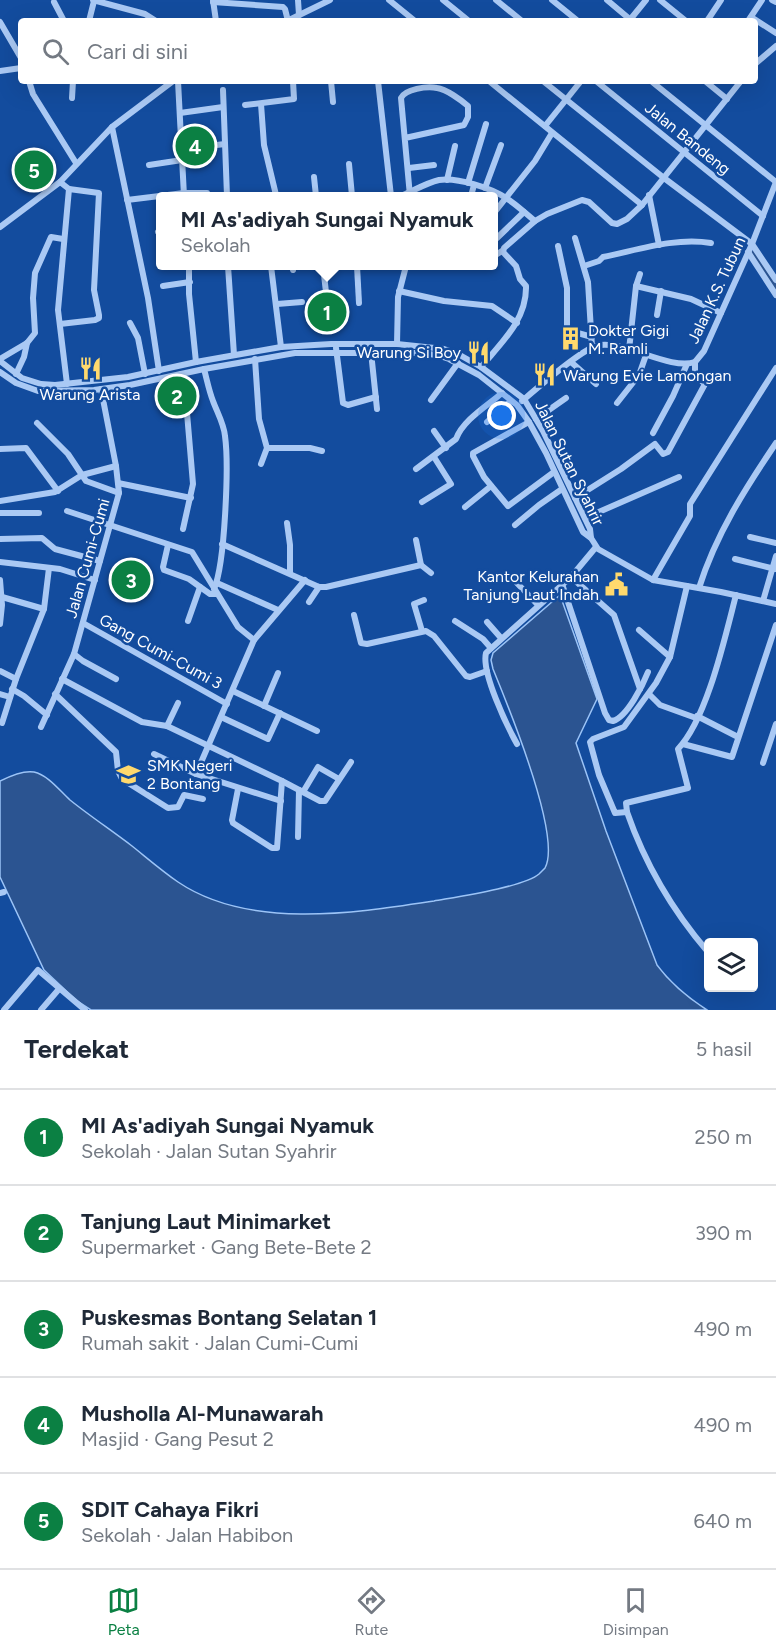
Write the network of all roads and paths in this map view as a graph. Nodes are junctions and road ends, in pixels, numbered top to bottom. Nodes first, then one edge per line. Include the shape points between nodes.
1 (298, 0) edge
2 (330, 0) edge
3 (389, 0) edge
4 (443, 0) edge
5 (496, 0) edge
6 (552, 0) edge
7 (607, 0) edge
8 (646, 0) edge
9 (660, 0) edge
10 (721, 0) edge
11 (762, 0) edge
12 (95, 1) edge
13 (213, 1) edge
14 (244, 2) edge
15 (54, 3) dead end
16 (300, 15) junction
17 (62, 18) edge
18 (90, 18) edge
19 (151, 18) edge
20 (216, 18) edge
21 (287, 18) edge
22 (294, 18) edge
23 (411, 18) edge
24 (465, 18) edge
25 (518, 18) edge
26 (574, 18) edge
27 (628, 18) edge
28 (632, 18) edge
29 (682, 18) edge
30 (709, 18) edge
31 (751, 18) edge
32 (0, 22) edge
33 (758, 23) edge
34 (776, 33) edge
35 (776, 46) edge
36 (18, 53) edge
37 (758, 61) edge
38 (18, 68) edge
39 (0, 71) edge
40 (30, 84) edge
41 (73, 84) edge
42 (171, 84) edge
43 (175, 84) edge
44 (292, 84) edge
45 (331, 84) edge
46 (378, 84) edge
47 (422, 84) edge
48 (493, 84) edge
49 (547, 84) edge
50 (578, 84) edge
51 (600, 84) edge
52 (655, 84) edge
53 (709, 84) edge
54 (739, 84) edge
55 (421, 89) junction
56 (223, 90) dead end
57 (72, 98) dead end
58 (566, 99) junction
59 (727, 99) junction
60 (333, 102) dead end
61 (261, 104) junction
62 (245, 105) dead end
63 (223, 107) junction
64 (180, 113) junction
65 (486, 124) dead end
66 (545, 126) junction
67 (706, 126) junction
68 (112, 127) junction
69 (552, 132) junction
70 (405, 138) junction
71 (225, 144) junction
72 (501, 145) dead end
73 (455, 146) dead end
74 (182, 151) junction
75 (684, 153) junction
76 (182, 160) junction
77 (76, 163) junction
78 (349, 164) dead end
79 (149, 165) dead end
80 (434, 165) dead end
81 (409, 168) junction
82 (314, 177) dead end
83 (664, 178) junction
84 (447, 180) junction
85 (60, 182) junction
86 (471, 184) junction
87 (775, 184) edge
88 (485, 188) junction
89 (69, 189) junction
90 (184, 192) edge
91 (227, 192) edge
92 (275, 192) edge
93 (316, 192) edge
94 (352, 192) edge
95 (391, 192) edge
96 (410, 192) edge
97 (414, 192) edge
98 (471, 192) edge
99 (494, 192) edge
100 (498, 194) edge
101 (650, 195) junction
102 (156, 197) edge
103 (505, 197) junction
104 (127, 200) junction
105 (642, 205) junction
106 (498, 207) edge
107 (524, 212) junction
108 (763, 216) junction
109 (535, 221) junction
110 (0, 227) edge
111 (498, 238) dead end
112 (575, 238) dead end
113 (63, 239) junction
114 (711, 243) dead end
115 (752, 244) junction
116 (659, 245) junction
117 (558, 246) dead end
118 (502, 251) junction
119 (748, 252) junction
120 (498, 254) edge
121 (584, 266) junction
122 (189, 270) edge
123 (228, 270) edge
124 (272, 270) edge
125 (323, 270) edge
126 (357, 270) edge
127 (405, 270) edge
128 (640, 274) dead end
129 (776, 280) edge
130 (190, 282) junction
131 (163, 286) dead end
132 (636, 286) junction
133 (399, 291) junction
134 (661, 291) junction
135 (776, 294) edge
136 (327, 301) dead end
137 (302, 302) dead end
138 (359, 303) dead end
139 (277, 304) junction
140 (721, 313) junction
141 (657, 315) dead end
142 (130, 323) dead end
143 (517, 323) junction
144 (60, 324) junction
145 (592, 337) junction
146 (27, 343) junction
147 (336, 344) junction
148 (397, 344) junction
149 (281, 347) junction
150 (592, 347) junction
151 (629, 350) junction
152 (336, 352) junction
153 (371, 352) junction
154 (234, 355) junction
155 (646, 355) junction
156 (255, 359) junction
157 (0, 360) edge
158 (196, 362) junction
159 (571, 362) junction
160 (695, 362) junction
161 (458, 363) junction
162 (687, 364) junction
163 (481, 367) junction
164 (776, 368) edge
165 (204, 369) junction
166 (159, 371) junction
167 (0, 372) edge
168 (16, 374) junction
169 (145, 374) junction
170 (181, 374) junction
171 (106, 380) junction
172 (93, 382) junction
173 (67, 384) junction
174 (596, 384) dead end
175 (101, 389) junction
176 (502, 393) junction
177 (376, 397) junction
178 (566, 398) dead end
179 (524, 399) junction
180 (431, 400) dead end
181 (514, 403) junction
182 (617, 404) dead end
183 (377, 409) dead end
184 (536, 419) junction
185 (487, 422) dead end
186 (529, 422) junction
187 (37, 423) dead end
188 (434, 431) dead end
189 (653, 433) dead end
190 (776, 443) edge
191 (267, 448) junction
192 (446, 448) junction
193 (0, 449) edge
194 (322, 451) dead end
195 (434, 457) junction
196 (261, 464) dead end
197 (116, 466) junction
198 (416, 469) dead end
199 (554, 471) junction
200 (82, 475) junction
201 (679, 477) dead end
202 (118, 483) junction
203 (490, 486) junction
204 (562, 489) junction
205 (58, 491) junction
206 (119, 493) junction
207 (191, 498) junction
208 (575, 498) junction
209 (0, 501) edge
210 (422, 502) dead end
211 (465, 507) dead end
212 (67, 511) dead end
213 (0, 513) edge
214 (39, 513) dead end
215 (585, 518) junction
216 (287, 523) dead end
217 (111, 525) junction
218 (515, 525) dead end
219 (183, 529) dead end
220 (750, 537) dead end
221 (591, 538) junction
222 (0, 539) edge
223 (416, 540) dead end
224 (222, 544) junction
225 (168, 545) junction
226 (775, 545) edge
227 (596, 547) junction
228 (776, 556) edge
229 (735, 559) dead end
230 (100, 561) junction
231 (0, 562) edge
232 (421, 565) junction
233 (49, 568) junction
234 (774, 569) edge
235 (290, 573) junction
236 (431, 573) dead end
237 (571, 577) junction
238 (0, 580) edge
239 (95, 580) junction
240 (305, 580) junction
241 (653, 580) junction
242 (515, 581) dead end
243 (562, 584) junction
244 (687, 586) junction
245 (200, 587) junction
246 (319, 587) junction
247 (699, 588) junction
248 (216, 589) junction
249 (736, 595) junction
250 (424, 600) dead end
251 (1, 602) edge
252 (309, 602) dead end
253 (763, 602) junction
254 (776, 604) edge
255 (538, 605) junction
256 (44, 609) junction
257 (278, 610) junction
258 (354, 615) dead end
259 (188, 621) dead end
260 (455, 621) dead end
261 (487, 622) dead end
262 (83, 623) junction
263 (0, 624) edge
264 (776, 625) edge
265 (639, 630) dead end
266 (422, 631) junction
267 (501, 638) junction
268 (254, 640) junction
269 (490, 647) junction
270 (74, 654) junction
271 (670, 657) junction
272 (0, 671) edge
273 (487, 671) junction
274 (648, 672) dead end
275 (278, 673) dead end
276 (16, 679) junction
277 (62, 679) junction
278 (116, 679) dead end
279 (12, 689) junction
280 (640, 689) junction
281 (232, 691) junction
282 (0, 694) edge
283 (55, 694) junction
284 (649, 694) junction
285 (10, 697) junction
286 (178, 703) dead end
287 (227, 704) junction
288 (264, 706) junction
289 (280, 713) junction
290 (47, 715) junction
291 (222, 717) junction
292 (697, 717) junction
293 (2, 723) dead end
294 (776, 724) edge
295 (167, 726) junction
296 (41, 727) dead end
297 (317, 731) dead end
298 (738, 737) junction
299 (517, 744) dead end
300 (683, 744) junction
301 (210, 745) junction
302 (154, 754) dead end
303 (351, 762) dead end
304 (763, 763) dead end
305 (196, 774) junction
306 (339, 779) junction
307 (282, 781) junction
308 (238, 789) junction
309 (301, 791) junction
310 (203, 800) dead end
311 (280, 801) junction
312 (627, 812) junction
313 (298, 837) dead end
314 (704, 947) edge
315 (58, 989) junction
316 (4, 1010) edge
317 (41, 1010) edge
318 (85, 1010) edge

1 - 16 street
2 - 16 street
3 - 23 street
4 - 24 street
5 - 25 street
6 - 26 street
7 - 27 street
8 - 28 street
9 - 29 street
10 - 30 street
11 - 31 street
12 - 18 street
12 - 19 street
13 - 14 street
13 - 20 street
14 - 21 street via 284,7
15 - 17 street
16 - 22 street
32 - 36 street
33 - 34 street
35 - 37 street
38 - 39 street
40 - 77 street
41 - 57 street
42 - 68 street
43 - 64 street
44 - 61 street via 294,99
45 - 60 street
46 - 95 street
47 - 55 street
48 - 66 street
49 - 58 street
50 - 58 street
51 - 75 street, Jalan Bandeng
52 - 67 street
53 - 59 street
54 - 59 street
55 - 70 street via 401,96
55 - 70 street via 442,89 465,104 467,121 452,129
56 - 63 street
58 - 66 street
58 - 83 street
59 - 67 street
61 - 62 street
61 - 92 street via 264,145
63 - 64 street
63 - 71 street
64 - 74 street
65 - 86 street
66 - 69 street
67 - 75 street
67 - 87 street
68 - 77 street
68 - 104 street
69 - 103 street via 535,161
69 - 105 street
70 - 81 street
71 - 74 street via 208,146 203,151
71 - 91 street
72 - 88 street
73 - 84 street
74 - 76 street
75 - 83 street
75 - 108 street, Jalan Bandeng
76 - 79 street
76 - 90 street
77 - 85 street
78 - 94 street
80 - 81 street
81 - 96 street
82 - 93 street
83 - 101 street
83 - 115 street
84 - 86 street
84 - 97 street
85 - 89 street
85 - 110 street
86 - 88 street
86 - 98 street
87 - 108 street, Jalan K.S. Tubun
88 - 99 street
89 - 113 street
89 - 144 street via 99,193 94,290 99,318
100 - 103 street
101 - 105 street
101 - 116 street
102 - 104 street
103 - 106 street
103 - 107 street
104 - 166 street
105 - 109 street via 617,224 609,222 584,200
107 - 109 street
107 - 111 street
108 - 115 street, Jalan K.S. Tubun
109 - 118 street
112 - 121 street
113 - 144 street
113 - 146 street via 51,237 35,273 36,329
114 - 116 street via 691,240
115 - 119 street, Jalan K.S. Tubun
115 - 129 street
116 - 121 street via 603,257
117 - 145 street via 567,288 567,330
118 - 120 street
118 - 143 street via 517,267 526,286
119 - 135 street
119 - 140 street, Jalan K.S. Tubun
121 - 145 street
122 - 130 street
123 - 154 street
124 - 139 street
125 - 136 street
126 - 138 street
127 - 133 street
128 - 132 street
130 - 131 street
130 - 158 street
132 - 134 street
132 - 151 street
133 - 143 street via 492,306
133 - 148 street
134 - 140 street
134 - 141 street
137 - 139 street
139 - 149 street
140 - 160 street, Jalan K.S. Tubun
142 - 169 street via 138,338
143 - 163 street
144 - 173 street
145 - 150 street
146 - 157 street
146 - 168 street
147 - 148 street, Jalan Sutan Syahrir
147 - 149 street, Jalan Sutan Syahrir
147 - 152 street
148 - 163 street, Jalan Sutan Syahrir via 444,349
149 - 154 street, Jalan Sutan Syahrir
150 - 151 street, Jalan K.S. Tubun via 606,345
150 - 159 street
151 - 155 street, Jalan K.S. Tubun
152 - 153 street, Jalan Sutan Syahrir
152 - 156 street, Jalan Sutan Syahrir
152 - 177 street via 344,403
153 - 161 street, Jalan Sutan Syahrir via 420,353
153 - 177 street
154 - 158 street, Jalan Sutan Syahrir
155 - 162 street, Jalan K.S. Tubun
155 - 182 street via 639,375
156 - 165 street, Jalan Sutan Syahrir
156 - 191 street via 259,419
157 - 168 street, Jalan Sutan Syahrir
158 - 166 street, Jalan Sutan Syahrir
159 - 174 street
159 - 179 street
160 - 162 street, Jalan K.S. Tubun
160 - 208 street via 695,375 705,386 668,453 663,454 655,444
161 - 176 street, Jalan Sutan Syahrir
161 - 180 street
162 - 189 street
163 - 179 street, Jalan Sutan Syahrir
164 - 241 street via 690,504 690,516
165 - 170 street, Jalan Sutan Syahrir
165 - 224 street via 225,435
166 - 169 street, Jalan Sutan Syahrir
167 - 175 street, Jalan Sutan Syahrir via 38,391
168 - 173 street, Jalan Sutan Syahrir via 41,384
169 - 171 street, Jalan Sutan Syahrir
170 - 175 street, Jalan Sutan Syahrir
170 - 207 street via 193,484
171 - 172 street, Jalan Sutan Syahrir
171 - 175 street
172 - 173 street, Jalan Sutan Syahrir
172 - 175 street
175 - 197 street, Jalan Cumi-Cumi
176 - 181 street, Jalan Sutan Syahrir
176 - 192 street via 477,413
177 - 183 street
178 - 184 street
179 - 181 street
179 - 184 street, Jalan Sutan Syahrir
181 - 185 street
181 - 186 street, Jalan Sutan Syahrir
184 - 208 street, Jalan Sutan Syahrir
186 - 199 street, Jalan Sutan Syahrir
186 - 203 street via 473,454
187 - 200 street
188 - 192 street
190 - 247 street via 723,527
191 - 194 street
191 - 196 street
192 - 195 street
193 - 205 street via 26,448
195 - 198 street
195 - 210 street via 451,484
197 - 200 street
197 - 202 street, Jalan Cumi-Cumi
199 - 203 street via 509,506
199 - 204 street, Jalan Sutan Syahrir
200 - 205 street
200 - 206 street via 87,482
201 - 215 street
202 - 206 street, Jalan Cumi-Cumi
202 - 207 street
203 - 211 street
204 - 218 street
204 - 221 street, Jalan Sutan Syahrir via 582,532
205 - 209 street
206 - 217 street, Jalan Cumi-Cumi
207 - 219 street
208 - 215 street, Jalan Sutan Syahrir
212 - 217 street
213 - 214 street
215 - 221 street, Jalan Sutan Syahrir
216 - 235 street
217 - 225 street
217 - 230 street, Jalan Cumi-Cumi
220 - 226 street
221 - 227 street
222 - 230 street via 42,538 55,549
223 - 232 street
224 - 235 street
224 - 248 street
225 - 245 street via 163,568
225 - 248 street via 192,552
227 - 237 street
227 - 241 street
228 - 234 street
229 - 234 street
230 - 239 street, Jalan Cumi-Cumi
231 - 233 street
232 - 236 street
232 - 246 street
233 - 239 street
233 - 256 street
234 - 253 street
235 - 240 street
237 - 243 street
237 - 280 street via 614,615
238 - 251 street
239 - 262 street, Jalan Cumi-Cumi
240 - 246 street
240 - 257 street
241 - 244 street
242 - 255 street
243 - 255 street
243 - 280 street via 606,717 618,720
244 - 247 street
244 - 271 street
245 - 248 street via 210,594
245 - 259 street
246 - 252 street
247 - 249 street
248 - 257 street
248 - 268 street via 238,627
249 - 253 street
249 - 292 street via 715,673
250 - 266 street via 414,604
251 - 256 street
251 - 263 street
253 - 254 street
255 - 267 street
256 - 276 street
257 - 268 street
258 - 266 street via 364,644
260 - 269 street
261 - 267 street
262 - 270 street, Jalan Cumi-Cumi
262 - 287 street, Gang Cumi-Cumi 3
264 - 298 street
265 - 271 street
266 - 273 street via 435,636 466,676
267 - 269 street
268 - 281 street
269 - 273 street via 485,656
270 - 277 street, Jalan Cumi-Cumi
270 - 278 street
271 - 284 street
272 - 276 street
273 - 299 street via 504,721
274 - 280 street
275 - 288 street
276 - 279 street
277 - 283 street, Jalan Cumi-Cumi
277 - 295 street via 142,722
279 - 285 street
279 - 290 street
281 - 287 street
281 - 288 street
282 - 285 street
283 - 290 street, Jalan Cumi-Cumi
283 - 310 street via 116,752 123,779 168,808 178,807 184,795
284 - 292 street via 660,705
284 - 312 street via 624,727 590,742 615,813
285 - 293 street
286 - 295 street
287 - 291 street
288 - 289 street
289 - 291 street via 268,739
289 - 297 street
290 - 296 street, Jalan Cumi-Cumi
291 - 301 street
292 - 298 street
292 - 300 street
294 - 304 street
295 - 301 street
298 - 300 street via 730,758
300 - 312 street via 678,751 688,788 626,803
301 - 305 street
301 - 307 street
302 - 305 street
303 - 306 street
305 - 308 street
306 - 309 street via 325,801
306 - 309 street via 318,767
307 - 309 street
307 - 311 street
308 - 311 street
308 - 311 street via 233,823 274,848 278,846
309 - 313 street
312 - 314 street via 663,892
315 - 316 street via 38,970
315 - 317 street
315 - 318 street

